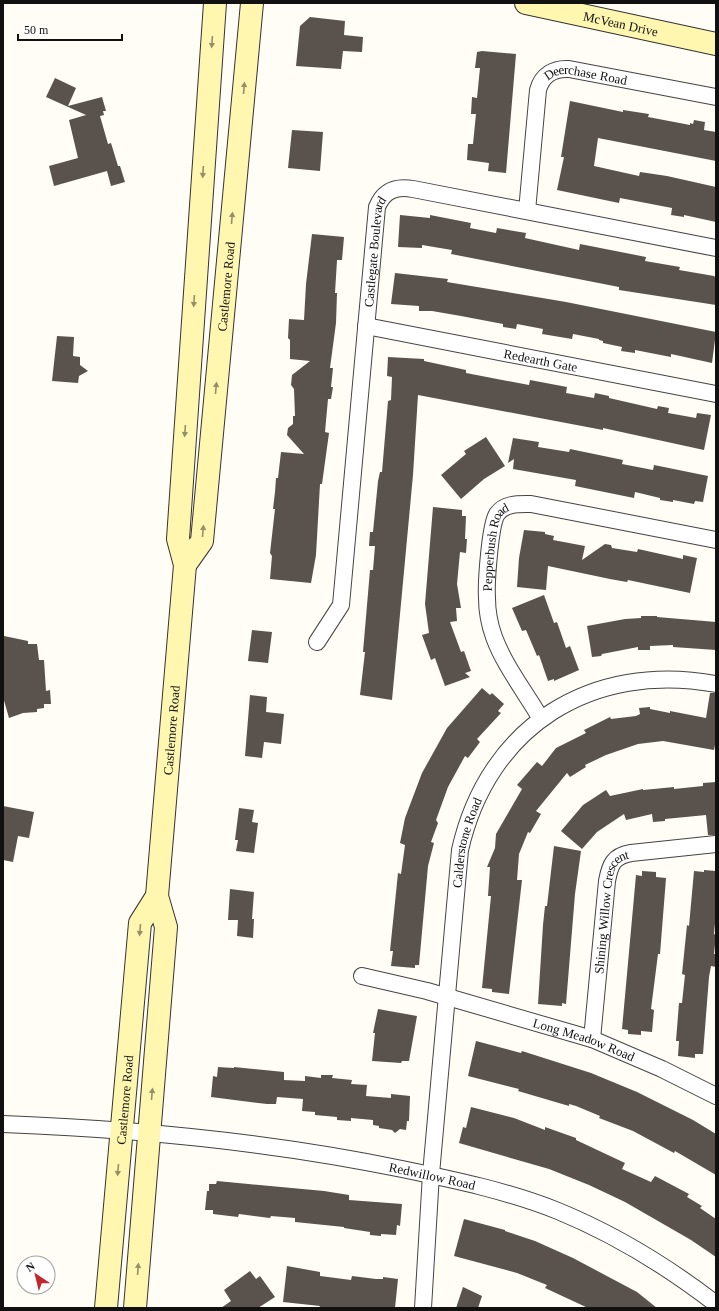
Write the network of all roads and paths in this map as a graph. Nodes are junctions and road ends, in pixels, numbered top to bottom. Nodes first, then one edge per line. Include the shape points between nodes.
1 (215, 3) edge
2 (252, 3) edge
3 (526, 3) edge
4 (716, 44) edge
5 (716, 97) edge
6 (527, 211) junction
7 (716, 248) edge
8 (366, 326) junction
9 (716, 394) edge
10 (716, 540) edge
11 (185, 564) junction
12 (317, 642) dead end
13 (716, 684) edge
14 (541, 719) junction
15 (716, 844) edge
16 (157, 896) junction
17 (362, 976) dead end
18 (446, 998) junction
19 (592, 1039) junction
20 (716, 1095) edge
21 (3, 1124) edge
22 (122, 1131) junction
23 (149, 1133) junction
24 (431, 1174) junction
25 (716, 1304) edge
26 (106, 1308) edge
27 (135, 1308) edge
28 (423, 1308) edge

1 -> 11 main road, Castlemore Road via 178,539
11 -> 2 main road, Castlemore Road via 202,541
3 - 4 main road, McVean Drive
5 - 6 street, Deerchase Road via 569,69 554,70 545,76 538,90
6 - 7 street, Castlegate Boulevard
6 - 8 street, Castlegate Boulevard via 407,188 392,189 386,193 377,207
8 - 9 street, Redearth Gate
8 - 12 street, Castlegate Boulevard via 341,605
10 - 14 street, Pepperbush Road via 531,504 507,507 498,514 493,525 487,599 490,620 500,649
11 - 16 main road, Castlemore Road
13 - 14 street, Calderstone Road via 660,678 624,683 585,696
14 - 18 street, Calderstone Road via 502,758 483,786 469,817 460,850
15 - 19 street, Shining Willow Crescent via 631,853 621,855 614,861 607,881
16 -> 22 main road, Castlemore Road via 140,923
23 -> 16 main road, Castlemore Road via 166,927
17 - 18 street
18 - 19 street, Long Meadow Road
18 - 24 street, Calderstone Road
19 - 20 street, Long Meadow Road
21 - 22 street, Redwillow Road
22 - 23 street, Redwillow Road
22 -> 26 main road, Castlemore Road
23 - 24 street, Redwillow Road via 212,1138 310,1152
27 -> 23 main road, Castlemore Road
24 - 25 street, Redwillow Road via 522,1198 593,1227 640,1252
24 - 28 street, Calderstone Road

